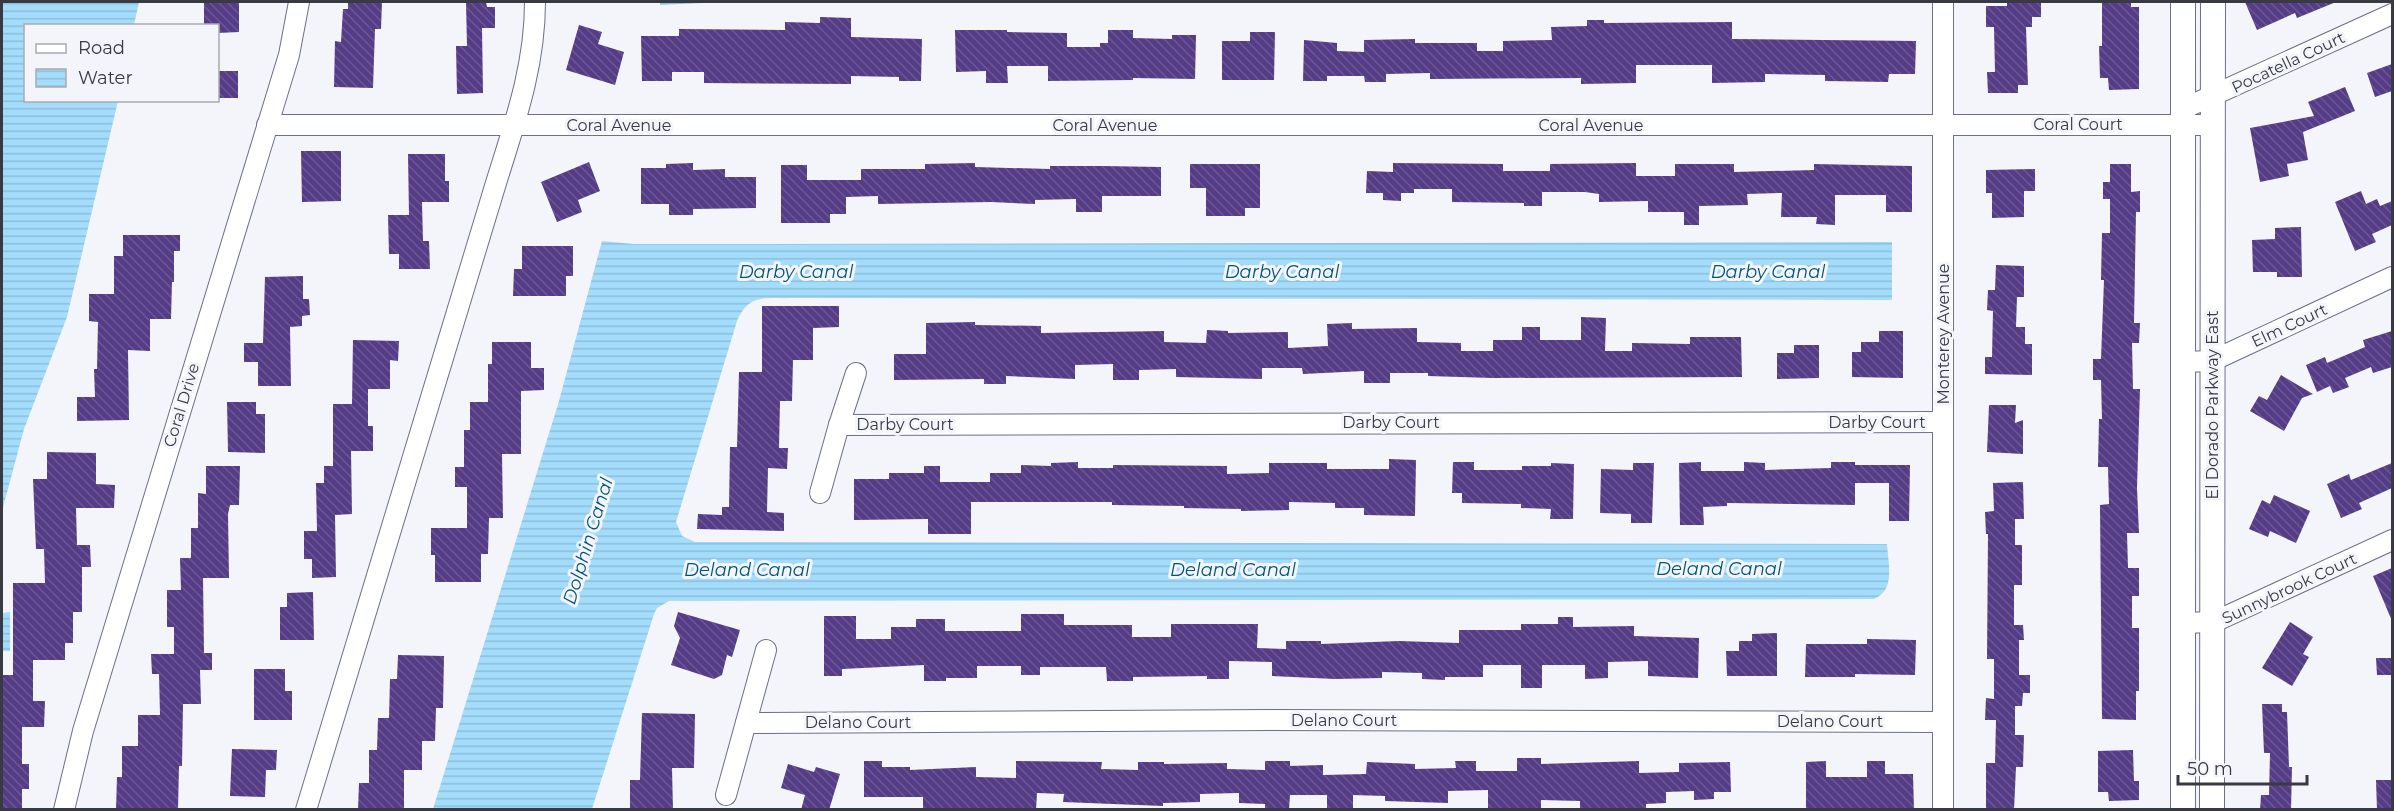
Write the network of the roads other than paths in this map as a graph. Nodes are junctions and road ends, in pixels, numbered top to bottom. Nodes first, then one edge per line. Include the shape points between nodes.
1 (299, 2) edge
2 (535, 2) edge
3 (1943, 2) edge
4 (2183, 2) edge
5 (2213, 2) edge
6 (2392, 14) edge
7 (2212, 96) junction
8 (2183, 117) junction
9 (1944, 124) junction
10 (267, 125) junction
11 (515, 125) junction
12 (2212, 125) junction
13 (2392, 277) edge
14 (2212, 361) junction
15 (2182, 362) junction
16 (856, 374) dead end
17 (1942, 422) junction
18 (839, 425) junction
19 (820, 493) dead end
20 (2392, 540) edge
21 (2214, 622) junction
22 (2182, 623) junction
23 (766, 650) dead end
24 (1943, 722) junction
25 (746, 723) junction
26 (726, 795) dead end
27 (64, 810) edge
28 (306, 810) edge
29 (1943, 810) edge
30 (2182, 810) edge
31 (2212, 810) edge

1 - 10 street, Coral Drive via 292,44
2 - 11 street via 532,51
3 - 9 street, Monterey Avenue
4 - 8 street, El Dorado Parkway East
5 - 7 street, El Dorado Parkway East
6 - 7 street, Pocatella Court
7 - 8 street, Pocatella Court
7 - 12 street, El Dorado Parkway East
8 - 9 street, Coral Court
8 - 12 street, Coral Court
8 - 15 street, El Dorado Parkway East
9 - 11 street, Coral Avenue
9 - 17 street, Monterey Avenue
10 - 11 street, Coral Avenue
10 - 27 street, Coral Drive via 83,731
11 - 28 street
12 - 14 street, El Dorado Parkway East
13 - 14 street, Elm Court
14 - 15 street, Elm Court
14 - 21 street, El Dorado Parkway East
15 - 22 street, El Dorado Parkway East
16 - 18 street, Darby Court
17 - 18 street, Darby Court
17 - 24 street, Monterey Avenue
18 - 19 street, Darby Court
20 - 21 street, Sunnybrook Court
21 - 22 street, Sunnybrook Court
21 - 31 street, El Dorado Parkway East
22 - 30 street, El Dorado Parkway East
23 - 25 street
24 - 25 street, Delano Court
24 - 29 street, Monterey Avenue
25 - 26 street

